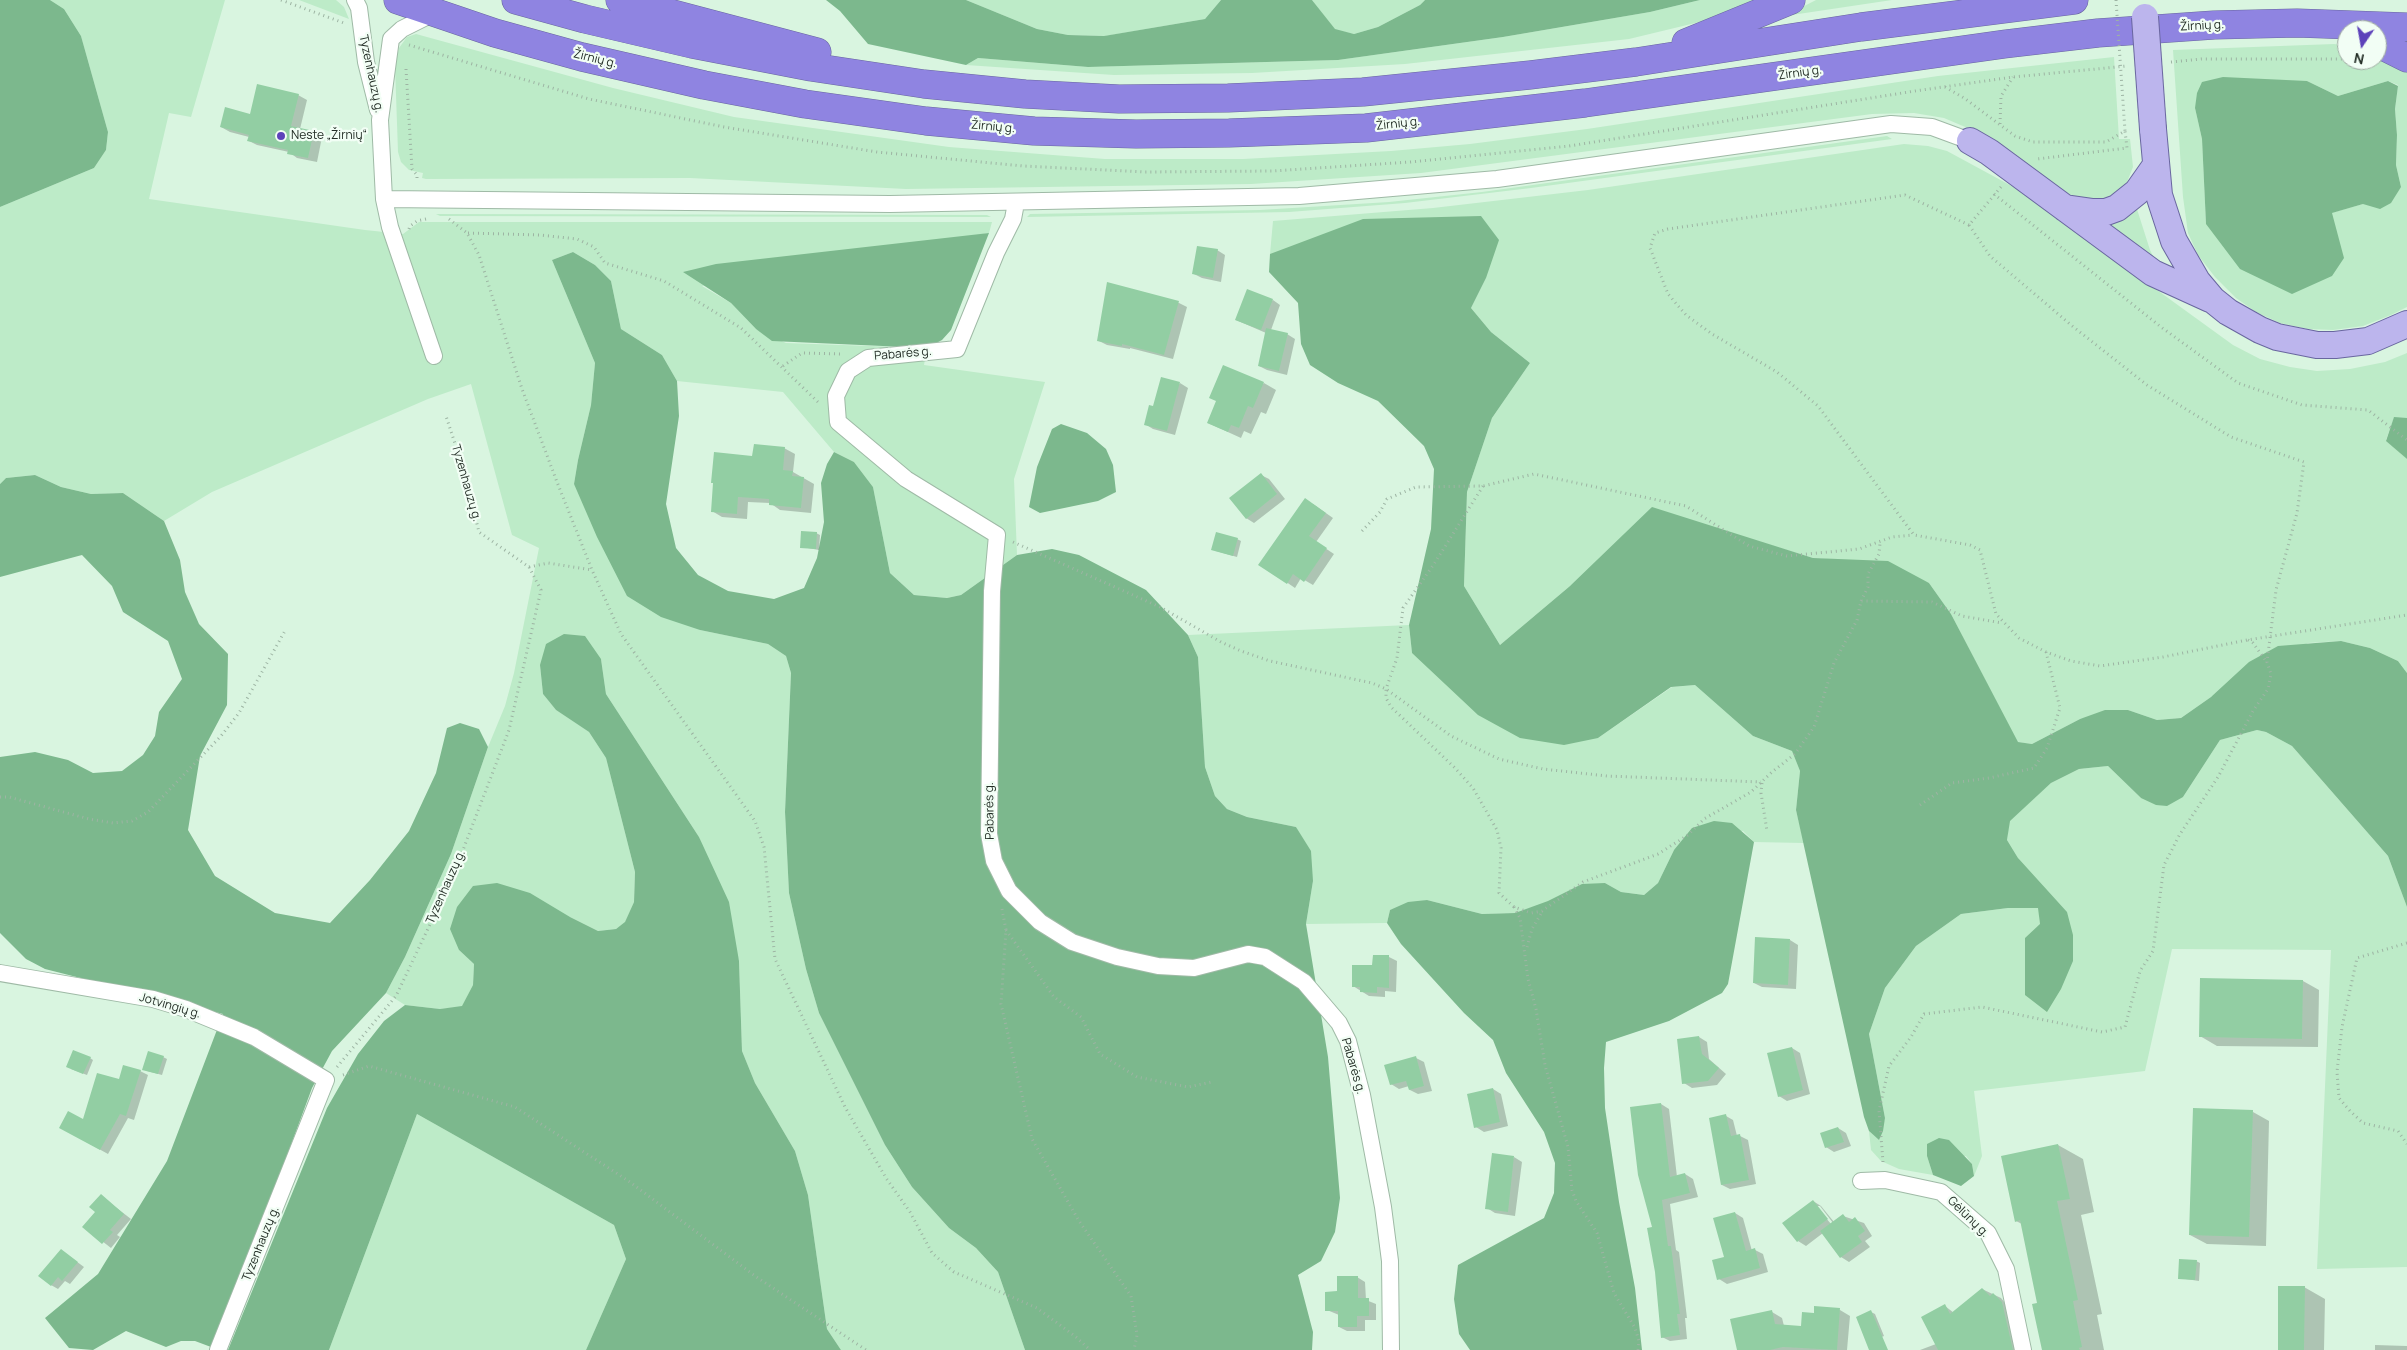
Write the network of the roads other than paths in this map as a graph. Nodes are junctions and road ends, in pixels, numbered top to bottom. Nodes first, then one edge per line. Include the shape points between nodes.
1 (356, 0) edge
2 (398, 0) edge
3 (516, 0) edge
4 (620, 0) edge
5 (1791, 0) edge
6 (2074, 0) edge
7 (2144, 0) edge
8 (434, 13) junction
9 (2297, 24) junction
10 (2407, 27) edge
11 (2337, 33) edge
12 (2387, 48) edge
13 (2407, 58) edge
14 (1636, 62) junction
15 (924, 84) junction
16 (380, 120) junction
17 (1970, 141) joint
18 (2156, 165) junction
19 (384, 198) junction
20 (1016, 203) junction
21 (2065, 208) junction
22 (2214, 300) junction
23 (2407, 324) edge
24 (434, 356) dead end
25 (0, 973) edge
26 (326, 1080) joint
27 (1861, 1181) dead end
28 (218, 1350) edge
29 (1391, 1350) edge
30 (2023, 1350) edge

1 - 16 street, Tyzenhauzų g.
2 - 8 highway, Žirnių g.
3 - 15 highway via 746,55
4 - 15 highway via 768,38
5 - 14 highway
6 - 14 highway via 1861,27
7 - 18 main road, bridge
8 - 9 highway, Žirnių g. via 582,57 805,104 926,121 1014,129 1136,134 1366,128 1585,103 2098,33 2214,25
8 - 16 street, Tyzenhauzų g. via 402,29 391,39
9 - 10 highway, Žirnių g.
9 - 11 highway
12 - 13 highway
14 - 15 highway via 1363,92 1228,98 1119,99
16 - 19 street, Tyzenhauzų g.
17 - 20 street via 1932,127 1891,124 1497,179 1299,196
17 - 21 main road
18 - 21 main road via 2137,192 2117,208 2106,212
18 - 22 main road via 2159,195 2174,241 2189,269
19 - 20 street
19 - 24 street, Tyzenhauzų g. via 393,236
20 - 29 street, Pabarės g. via 1013,219 996,252 957,349 868,358 848,371 836,396 838,422 906,479 997,535 992,591 989,834 994,861 1009,891 1040,922 1072,942 1117,957 1158,966 1194,968 1248,954 1265,958 1304,982 1339,1024 1348,1040 1362,1095 1384,1208 1390,1261
21 - 22 main road via 2153,273
22 - 23 main road via 2260,330 2317,345 2368,340
25 - 26 street, Jotvingių g. via 153,999 186,1009 254,1037
26 - 28 street, Tyzenhauzų g.
27 - 30 street, Gėlūnų g. via 1885,1180 1941,1192 1988,1233 2006,1269

